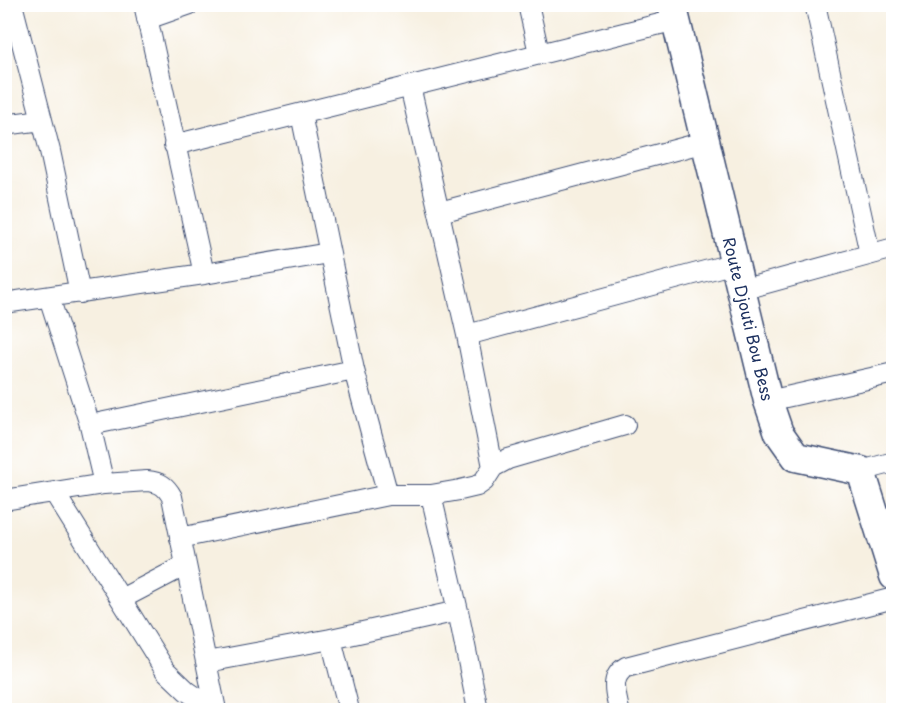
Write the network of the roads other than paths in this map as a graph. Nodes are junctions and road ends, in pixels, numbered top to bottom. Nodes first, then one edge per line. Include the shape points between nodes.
1 (12, 4) edge
2 (190, 4) edge
3 (528, 4) edge
4 (815, 4) edge
5 (146, 12) edge
6 (674, 12) edge
7 (540, 53) junction
8 (410, 86) junction
9 (301, 114) junction
10 (42, 120) junction
11 (4, 125) edge
12 (705, 142) junction
13 (174, 146) junction
14 (440, 212) junction
15 (894, 248) edge
16 (329, 253) junction
17 (870, 254) junction
18 (735, 262) junction
19 (204, 274) junction
20 (741, 290) junction
21 (80, 293) junction
22 (49, 297) junction
23 (5, 300) edge
24 (467, 335) junction
25 (354, 370) junction
26 (894, 373) edge
27 (768, 401) junction
28 (90, 425) junction
29 (625, 425) dead end
30 (894, 462) edge
31 (493, 467) junction
32 (861, 471) junction
33 (104, 484) junction
34 (54, 492) junction
35 (388, 495) junction
36 (431, 495) junction
37 (4, 500) edge
38 (180, 538) junction
39 (186, 565) junction
40 (894, 576) edge
41 (894, 598) edge
42 (121, 599) junction
43 (458, 611) junction
44 (331, 639) junction
45 (207, 662) junction
46 (216, 711) edge
47 (349, 711) edge
48 (478, 711) edge
49 (619, 711) edge

1 - 10 street
2 - 5 street
3 - 7 street
4 - 17 street
5 - 13 street
6 - 7 street
6 - 12 main road, Route Djouti Bou Bess
7 - 8 street
8 - 9 street
8 - 14 street
9 - 13 street
9 - 16 street
10 - 11 street
10 - 21 street
12 - 14 street
12 - 18 main road, Route Djouti Bou Bess
13 - 19 street
14 - 24 street
15 - 17 street
16 - 19 street
16 - 25 street
17 - 20 street
18 - 20 main road, Route Djouti Bou Bess
18 - 24 street
19 - 21 street
20 - 27 main road, Route Djouti Bou Bess
21 - 22 street
22 - 23 street
22 - 28 street
24 - 31 street
25 - 28 street
25 - 35 street
26 - 27 street
27 - 32 main road, Route Djouti Bou Bess via 779,434 796,456
28 - 33 street
29 - 31 street via 527,452
30 - 32 street
31 - 36 street via 477,486
32 - 40 main road
33 - 34 street
33 - 38 street via 155,481 164,486 172,496
34 - 37 street
34 - 42 street
35 - 36 street
35 - 38 street
36 - 43 street
38 - 39 street
39 - 42 street
39 - 45 street
41 - 49 street via 626,667 615,677
42 - 46 street via 165,670
43 - 44 street
43 - 48 street
44 - 45 street
44 - 47 street
45 - 46 street

